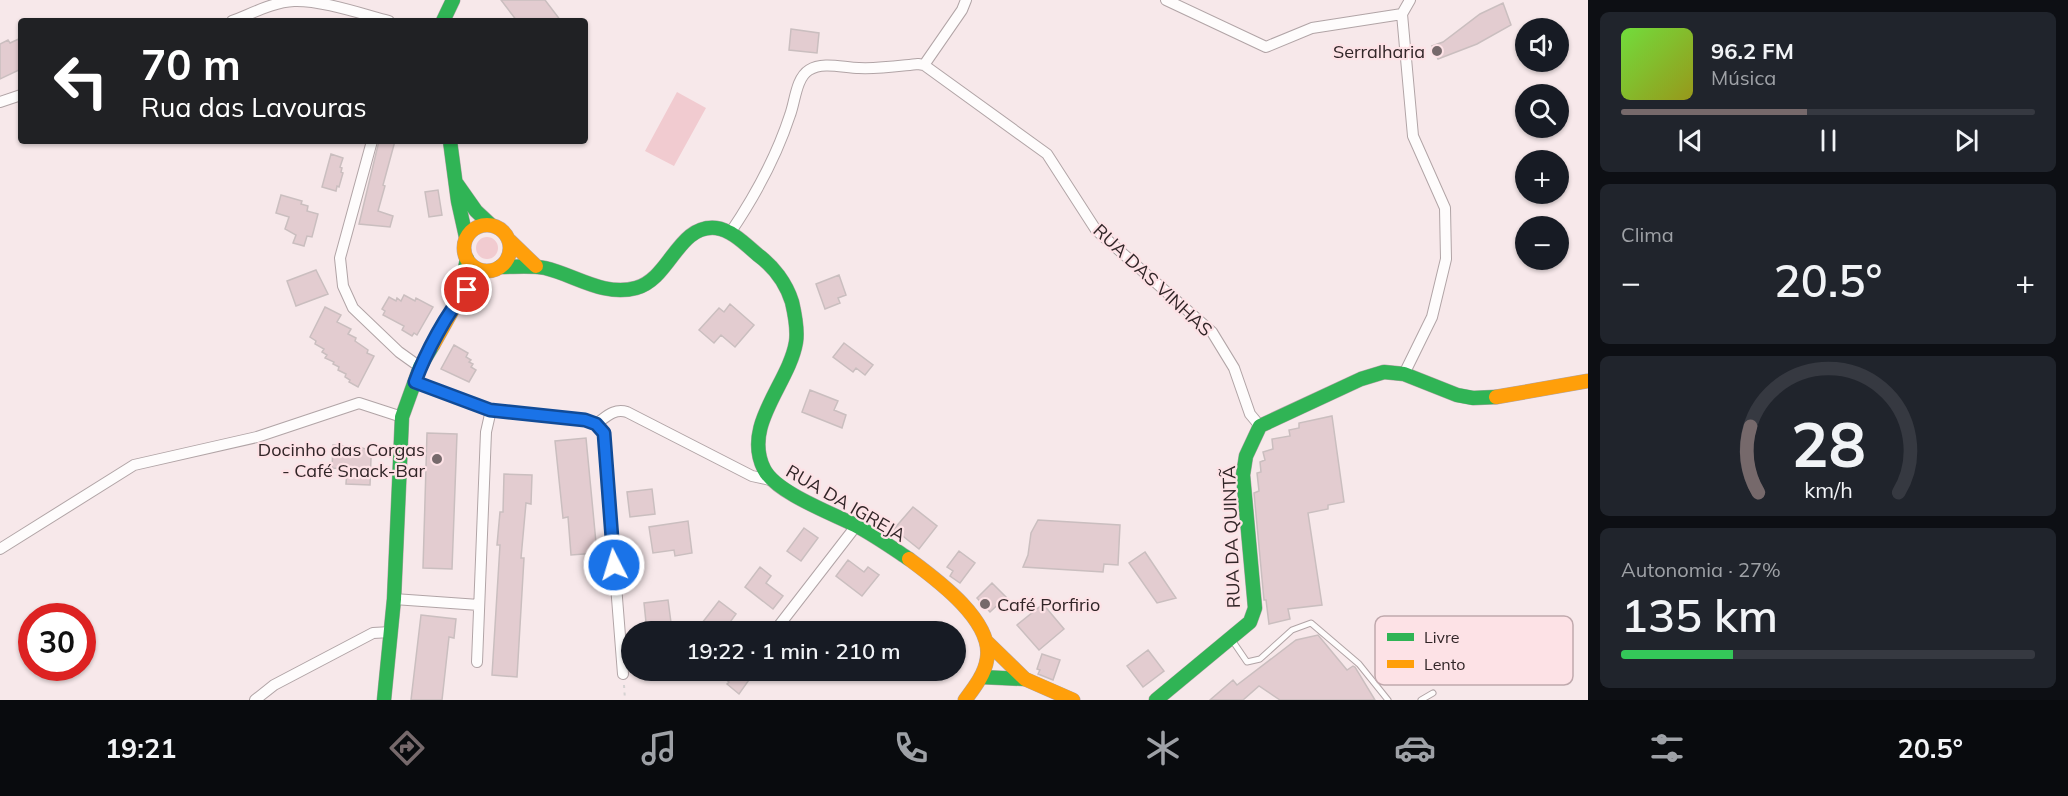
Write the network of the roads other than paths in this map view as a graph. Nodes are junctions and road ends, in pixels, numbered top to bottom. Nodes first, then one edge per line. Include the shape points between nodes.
1 (453, 0) edge
2 (966, 0) edge
3 (1166, 0) edge
4 (1410, 0) edge
5 (1402, 14) junction
6 (240, 18) edge
7 (377, 18) edge
8 (444, 18) edge
9 (924, 65) junction
10 (18, 96) edge
11 (0, 102) edge
12 (371, 144) edge
13 (450, 144) edge
14 (457, 184) junction
15 (491, 225) junction
16 (730, 233) junction
17 (466, 237) junction
18 (508, 239) junction
19 (467, 259) junction
20 (536, 266) junction
21 (500, 267) junction
22 (485, 271) junction
23 (458, 300) junction
24 (420, 367) junction
25 (1404, 374) junction
26 (1588, 381) edge
27 (415, 382) junction
28 (490, 410) junction
29 (402, 417) junction
30 (596, 424) junction
31 (1260, 426) junction
32 (770, 480) junction
33 (856, 526) junction
34 (0, 549) edge
35 (394, 599) junction
36 (479, 604) junction
37 (783, 621) edge
38 (391, 632) junction
39 (1231, 639) junction
40 (987, 642) junction
41 (621, 649) edge
42 (477, 662) dead end
43 (981, 677) junction
44 (1025, 679) junction
45 (1375, 684) edge
46 (1376, 685) edge
47 (1433, 693) dead end
48 (255, 700) edge
49 (384, 700) edge
50 (965, 700) edge
51 (1073, 700) edge
52 (1156, 700) edge
53 (1388, 700) edge
54 (1422, 700) edge

1 - 8 main road
2 - 9 street
3 - 5 street via 1266,47 1312,28
4 - 5 street
5 - 25 street via 1413,136 1445,208 1446,259 1432,317
6 - 7 street via 293,1
9 - 16 street via 810,69 801,77 775,157
9 - 31 street, RUA DAS VINHAS via 1047,154 1096,230 1212,332 1234,368 1251,414
10 - 11 street
12 - 24 street via 340,258 343,286 353,308
13 - 14 main road
14 - 15 main road
14 - 17 main road
15 - 17 main road via 477,227
15 - 18 main road
16 - 20 main road, RUA DA IGREJA via 701,227 686,239 656,279 616,292
16 - 32 main road, RUA DA IGREJA via 767,261 786,288 795,320 796,344 791,361 769,404 758,437 759,461
17 - 19 main road
18 - 20 main road, RUA DA IGREJA
18 - 21 main road via 509,255
19 - 22 main road
19 - 23 main road
20 - 21 main road, RUA DA IGREJA
21 - 22 main road
22 - 23 main road
23 - 24 main road
24 - 27 main road
25 - 26 main road via 1473,398
25 - 31 main road via 1384,372 1361,379
27 - 28 street
27 - 29 main road
28 - 30 street
28 - 36 street
29 - 34 street via 359,403 256,437 134,465
29 - 35 main road
30 - 32 street via 621,410 752,476
30 - 41 street via 604,433
31 - 39 main road, RUA DA QUINTÃ via 1246,456 1243,474 1255,608 1250,622
32 - 33 main road, RUA DA IGREJA
33 - 37 street
33 - 40 main road, RUA DA IGREJA via 894,549 954,597 983,629
35 - 36 street
35 - 38 main road
36 - 42 street
38 - 48 street via 373,633 274,685
38 - 49 main road
39 - 45 lane via 1247,662 1260,659 1292,630 1311,623 1359,664
39 - 52 main road, RUA DA QUINTÃ
40 - 43 main road via 987,666
40 - 44 main road
43 - 44 main road
43 - 50 main road
44 - 51 main road
46 - 53 lane
47 - 54 lane

